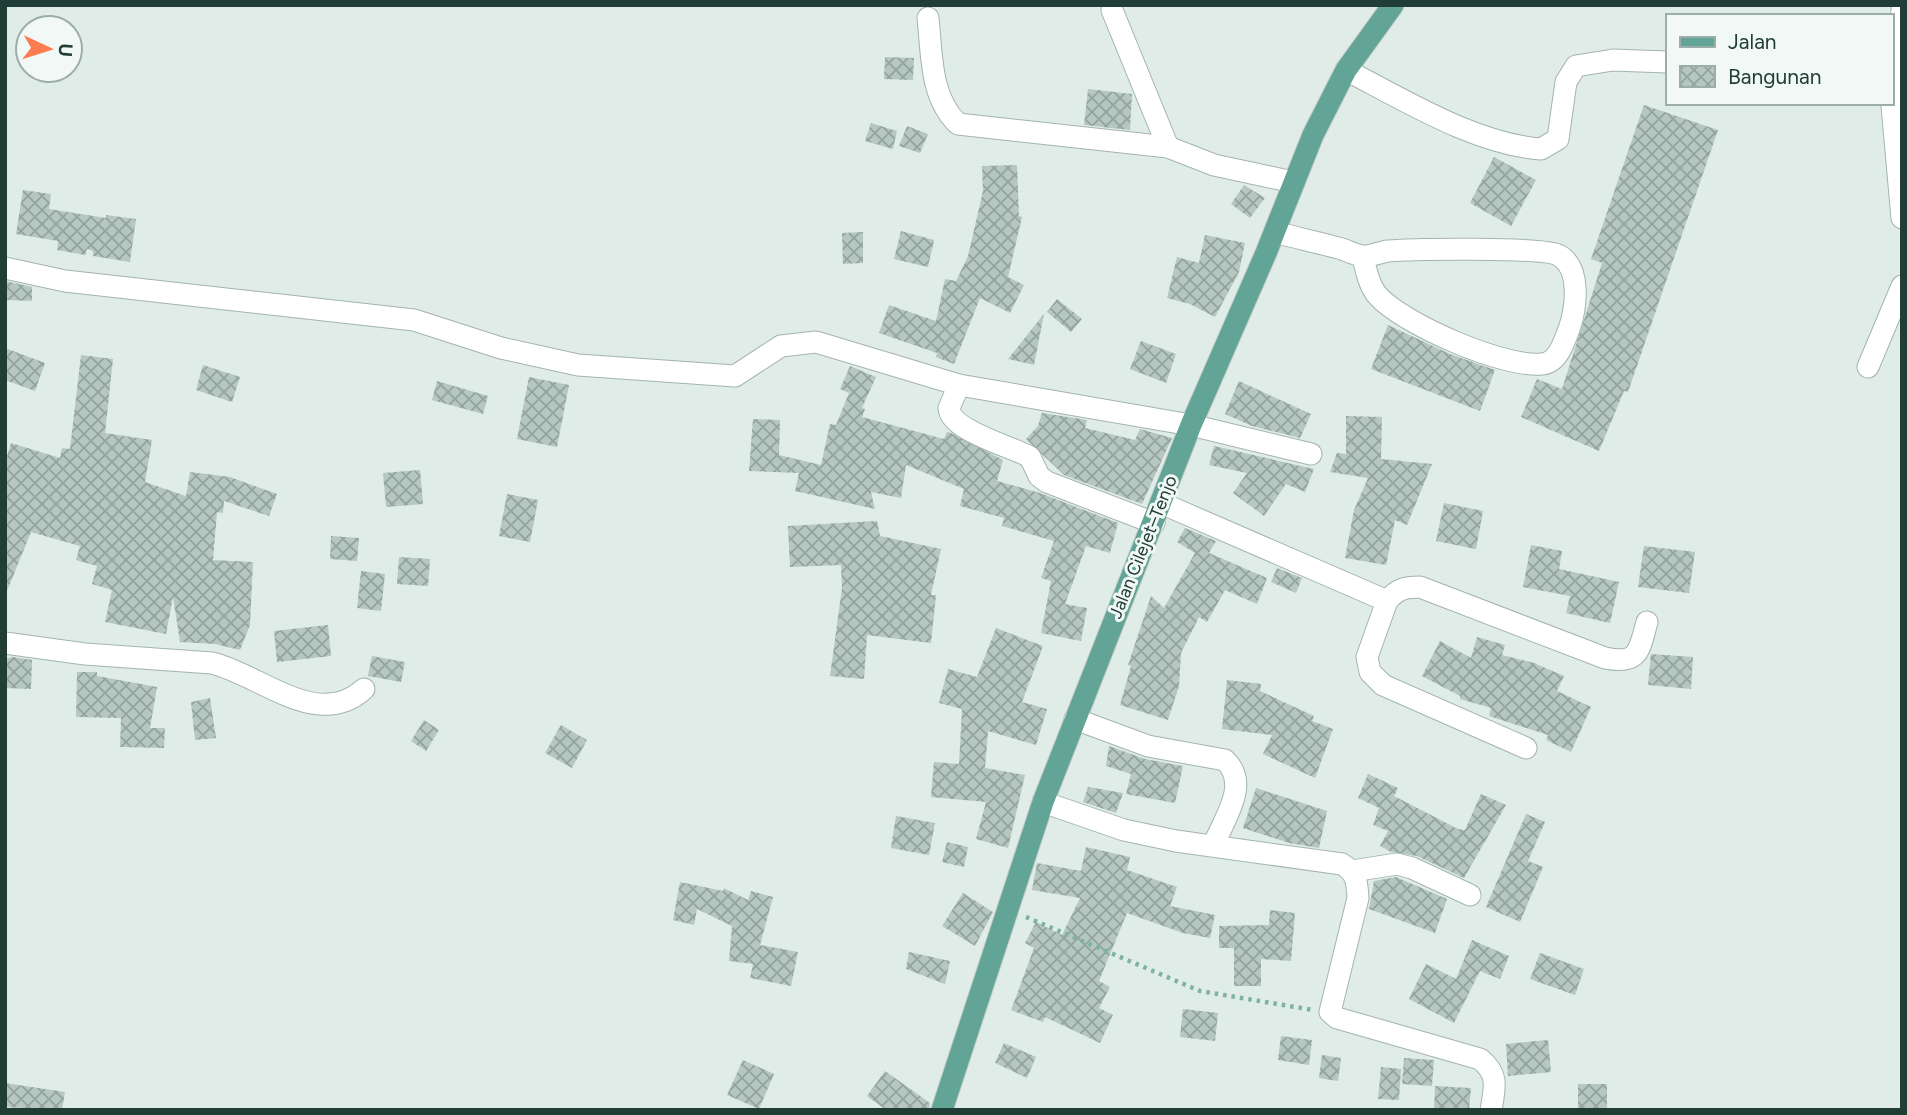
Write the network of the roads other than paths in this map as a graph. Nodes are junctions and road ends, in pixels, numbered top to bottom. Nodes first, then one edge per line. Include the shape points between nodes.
1 (1393, 5) edge
2 (1112, 10) dead end
3 (1902, 10) edge
4 (928, 18) dead end
5 (1666, 62) edge
6 (1346, 70) junction
7 (1893, 78) edge
8 (1892, 105) edge
9 (1168, 147) junction
10 (1293, 183) junction
11 (1902, 218) edge
12 (1275, 232) junction
13 (1363, 257) junction
14 (5, 268) edge
15 (1902, 286) edge
16 (1868, 367) dead end
17 (958, 385) junction
18 (1191, 425) junction
19 (1311, 454) dead end
20 (1157, 513) junction
21 (1387, 601) junction
22 (1647, 622) dead end
23 (5, 643) edge
24 (364, 689) dead end
25 (1075, 719) junction
26 (1527, 748) dead end
27 (1043, 802) junction
28 (1214, 844) junction
29 (1352, 871) junction
30 (1470, 895) dead end
31 (942, 1110) edge
32 (1491, 1110) edge

1 - 6 main road, Jalan Cilejet–Tenjo
2 - 9 street
3 - 7 street
4 - 9 street via 937,94 958,124
5 - 6 street via 1613,60 1576,66 1566,82 1558,139 1541,149 1450,122
6 - 10 main road, Jalan Cilejet–Tenjo
8 - 11 street
9 - 10 street via 1214,165
10 - 12 main road, Jalan Cilejet–Tenjo
12 - 13 street
12 - 18 main road, Jalan Cilejet–Tenjo
13 - 13 street via 1375,294 1399,316 1528,366 1547,364 1560,351 1574,300 1572,272 1558,255 1537,251 1389,251
14 - 17 street via 65,281 414,320 501,348 578,365 735,376 781,346 816,342
15 - 16 street
17 - 18 street
17 - 20 street via 949,408 953,418 988,440 1030,457 1047,482
18 - 19 street
18 - 20 main road, Jalan Cilejet–Tenjo
20 - 21 street
20 - 25 main road, Jalan Cilejet–Tenjo
21 - 22 street via 1405,587 1420,587 1623,662 1633,658 1641,646
21 - 26 street via 1367,657 1370,672 1383,685
23 - 24 street via 212,663 317,705 340,705
25 - 27 main road, Jalan Cilejet–Tenjo
25 - 28 street via 1148,746 1225,760 1237,776 1237,789
27 - 28 street via 1124,830
27 - 31 main road, Jalan Cilejet–Tenjo
28 - 29 street via 1342,864
29 - 30 street via 1405,866
29 - 32 street via 1357,898 1330,1012 1337,1018 1480,1059 1496,1080

